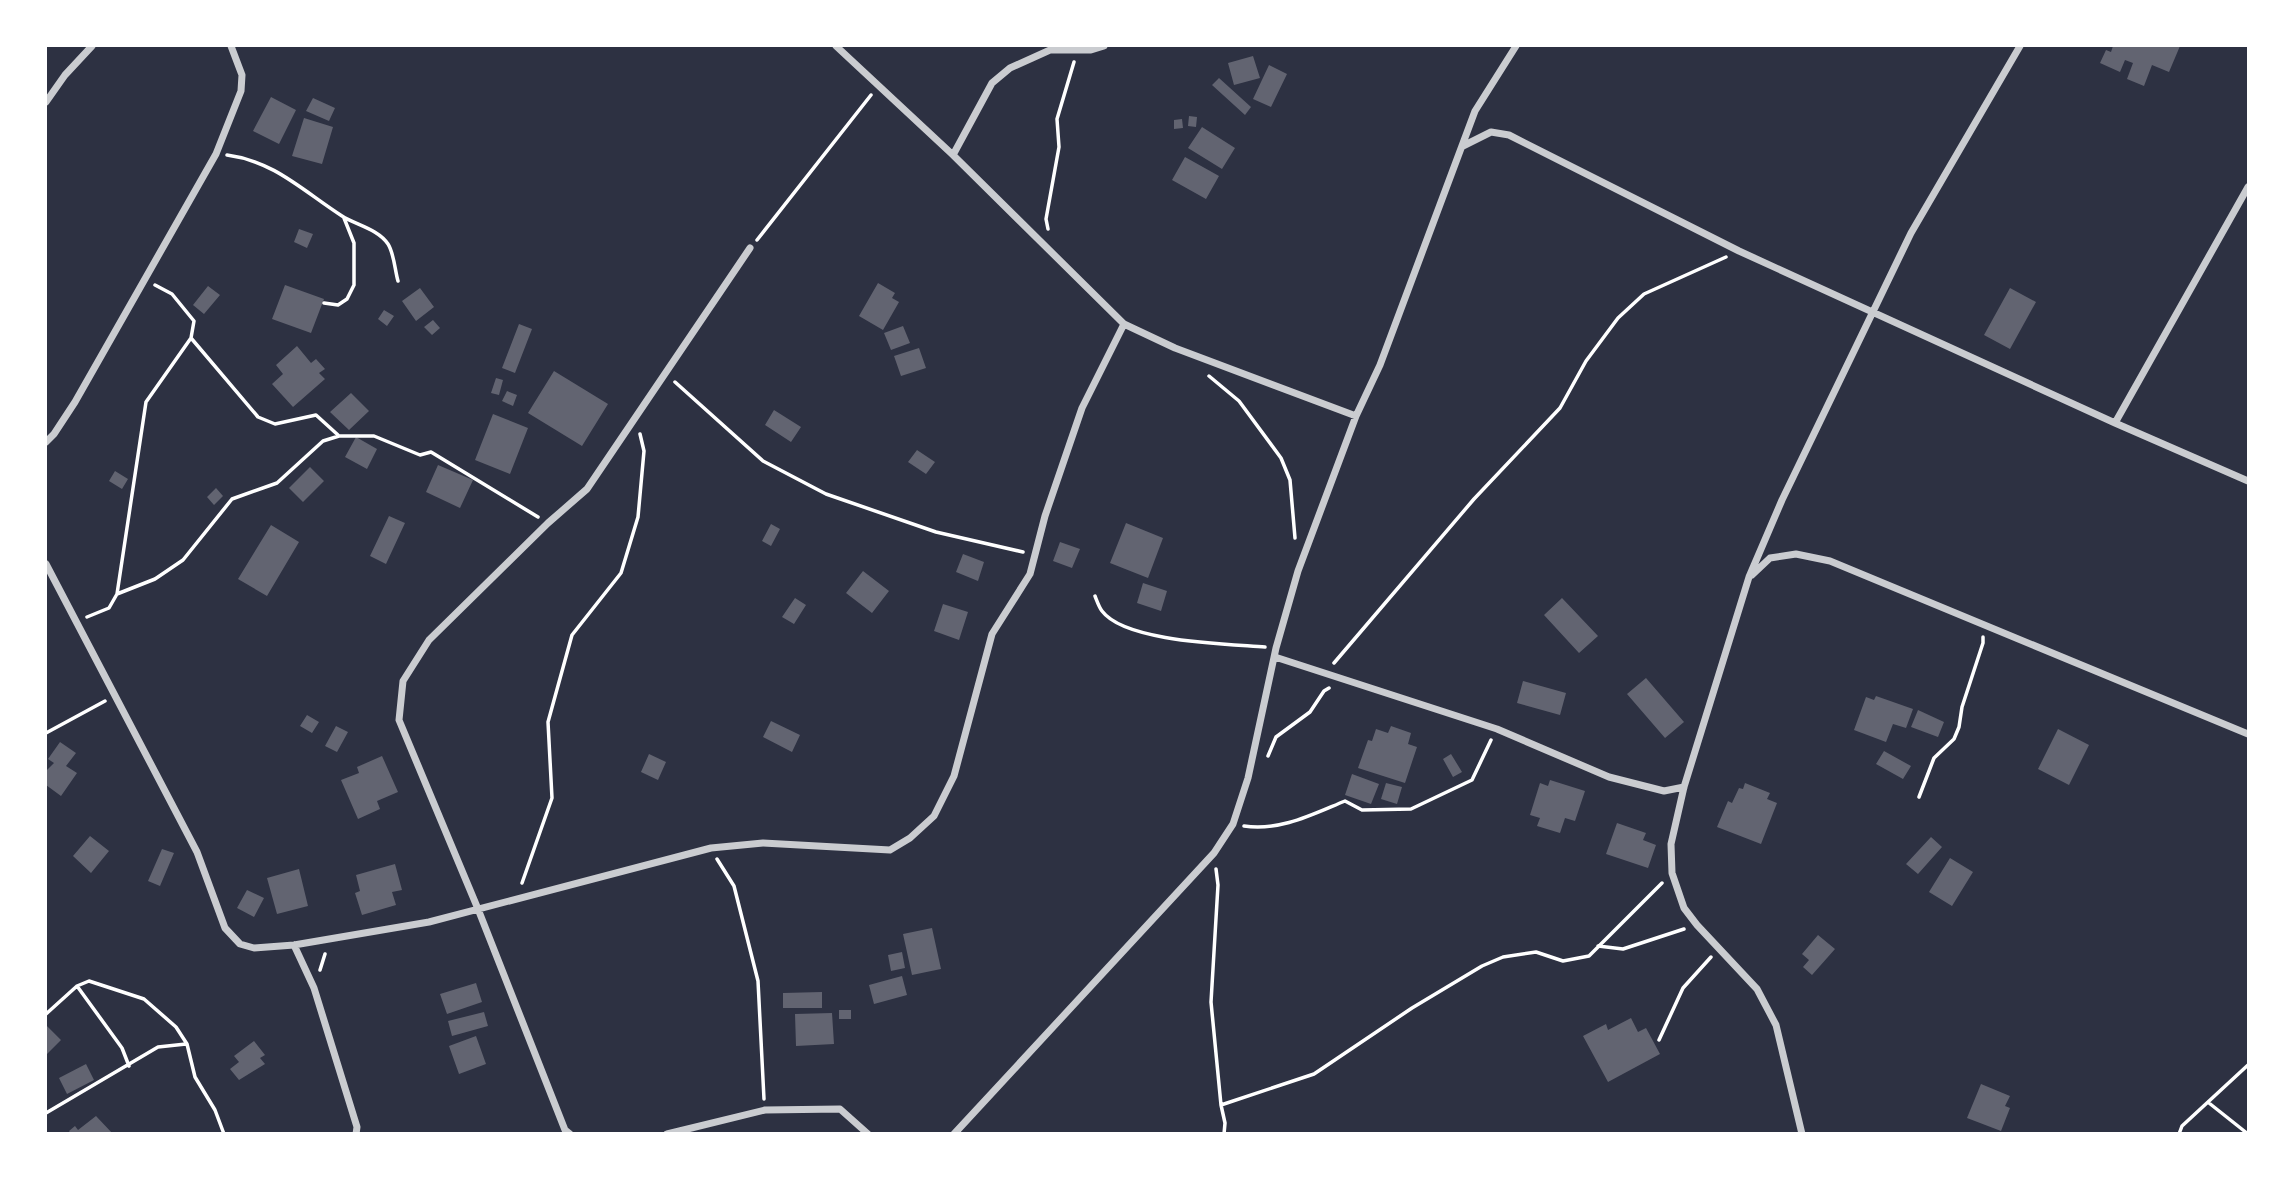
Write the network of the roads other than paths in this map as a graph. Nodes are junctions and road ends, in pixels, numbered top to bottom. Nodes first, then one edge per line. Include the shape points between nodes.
1 (92, 46) edge
2 (231, 46) edge
3 (836, 46) edge
4 (1104, 46) edge
5 (1516, 46) edge
6 (2020, 46) edge
7 (46, 102) edge
8 (1462, 147) junction
9 (953, 155) junction
10 (2249, 187) edge
11 (750, 248) road end
12 (1873, 312) junction
13 (1124, 324) junction
14 (1356, 415) junction
15 (2115, 423) junction
16 (46, 442) edge
17 (2249, 481) edge
18 (46, 564) edge
19 (1749, 577) junction
20 (1276, 652) junction
21 (2249, 734) edge
22 (1684, 787) junction
23 (478, 909) junction
24 (294, 945) junction
25 (356, 1133) edge
26 (570, 1133) edge
27 (667, 1133) edge
28 (868, 1133) edge
29 (954, 1133) edge
30 (1802, 1133) edge

1 - 7 street
2 - 16 street via 242,75 241,90 216,154 75,402
3 - 9 street
4 - 9 street via 1050,50 1010,68 992,83
5 - 8 street via 1475,111
6 - 12 street via 1911,233
8 - 12 street via 1491,132 1509,135 1739,251
8 - 14 street via 1380,365
9 - 13 street
10 - 15 street
11 - 23 street via 587,489 429,640 403,681 399,720
12 - 15 street
12 - 19 street
13 - 14 street via 1175,348
13 - 23 street via 1082,408 1030,574 992,634 954,776 934,816 910,838 890,849 763,843 710,848
14 - 20 street via 1298,571
15 - 17 street
18 - 24 street via 197,852 225,928 240,944 254,948
19 - 21 street via 1770,558 1796,554 1830,561
19 - 22 street
20 - 22 street via 1497,729 1609,777 1664,790
20 - 29 street via 1248,778 1233,824 1214,853
22 - 30 street via 1671,844 1672,873 1684,908 1758,989 1776,1025
23 - 24 street
23 - 26 street
24 - 25 street via 314,988
27 - 28 street via 765,1110 840,1109

